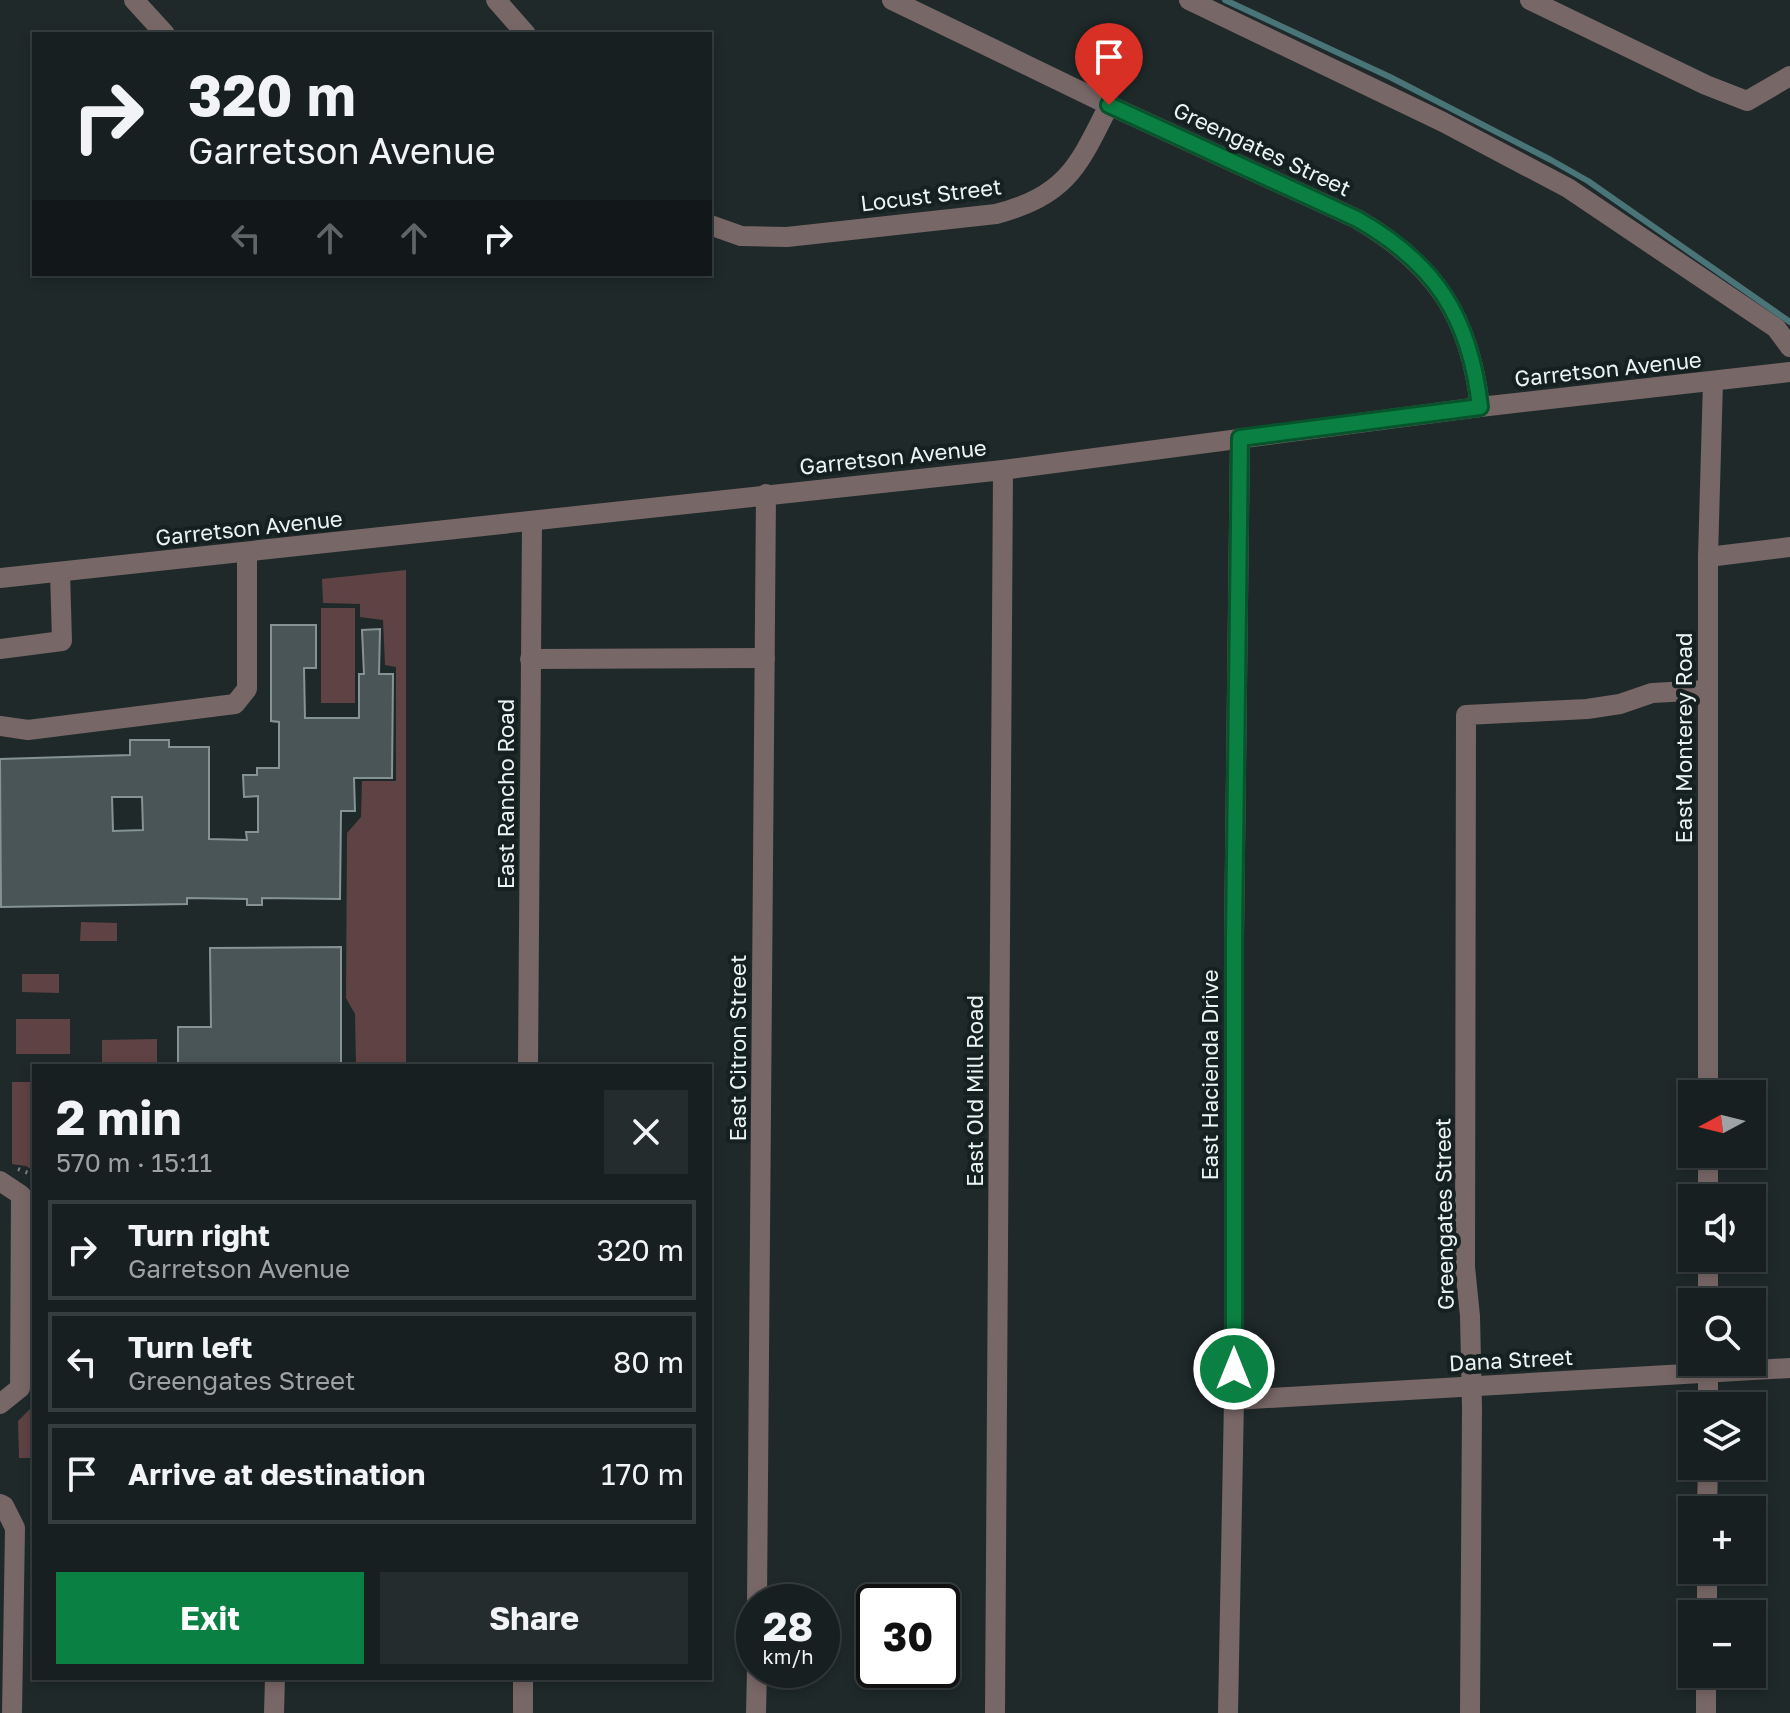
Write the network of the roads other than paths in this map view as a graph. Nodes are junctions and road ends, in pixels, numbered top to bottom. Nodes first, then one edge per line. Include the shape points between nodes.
1 (134, 0) edge
2 (496, 0) edge
3 (892, 0) edge
4 (1189, 0) edge
5 (1530, 0) edge
6 (163, 32) edge
7 (524, 32) edge
8 (1790, 76) edge
9 (1109, 105) junction
10 (712, 226) edge
11 (1790, 347) edge
12 (1790, 372) edge
13 (1713, 381) junction
14 (1480, 407) junction
15 (1240, 438) junction
16 (1003, 470) junction
17 (766, 494) junction
18 (532, 522) junction
19 (1790, 547) edge
20 (247, 552) junction
21 (1708, 557) junction
22 (60, 572) junction
23 (0, 578) edge
24 (0, 649) edge
25 (765, 658) junction
26 (530, 659) junction
27 (1708, 690) junction
28 (0, 726) edge
29 (528, 1064) edge
30 (1708, 1080) edge
31 (0, 1181) edge
32 (1766, 1368) edge
33 (1790, 1368) edge
34 (1678, 1369) edge
35 (1472, 1386) junction
36 (1234, 1400) junction
37 (0, 1404) edge
38 (2, 1505) edge
39 (757, 1584) edge
40 (275, 1680) edge
41 (523, 1680) edge
42 (757, 1688) edge
43 (1706, 1688) edge
44 (12, 1713) edge
45 (274, 1713) edge
46 (523, 1713) edge
47 (756, 1713) edge
48 (995, 1713) edge
49 (1228, 1713) edge
50 (1470, 1713) edge
51 (1706, 1713) edge

1 - 6 street
2 - 7 street
3 - 9 street, Greengates Street
4 - 11 street via 1568,188 1776,328
5 - 8 street via 1747,101
9 - 10 street, Locust Street via 1080,163 1042,198 1021,207 787,237 741,236
9 - 14 street, Greengates Street via 1357,219 1410,255 1461,327
12 - 13 street, Garretson Avenue
13 - 14 street, Garretson Avenue
13 - 21 street, East Monterey Road
14 - 15 street, Garretson Avenue
15 - 16 street, Garretson Avenue
15 - 36 street, East Hacienda Drive
16 - 17 street, Garretson Avenue
16 - 48 street, East Old Mill Road
17 - 18 street, Garretson Avenue
17 - 25 street, East Citron Street
18 - 20 street, Garretson Avenue
18 - 26 street, East Rancho Road
19 - 21 street
20 - 22 street, Garretson Avenue
20 - 28 street via 247,689 235,704 28,730
21 - 27 street, East Monterey Road
22 - 23 street, Garretson Avenue
22 - 24 street via 62,641
25 - 26 street
25 - 39 street, East Citron Street
26 - 29 street, East Rancho Road
27 - 30 street, East Monterey Road
27 - 35 street, Greengates Street via 1652,693 1587,709 1466,715 1465,1267
31 - 37 street via 21,1195 22,1355 20,1388
32 - 33 street, Dana Street
34 - 35 street, Dana Street
35 - 36 street, Dana Street
35 - 50 street, Greengates Street
36 - 49 street, East Hacienda Drive
38 - 44 street via 15,1528
40 - 45 street
41 - 46 street
42 - 47 street
43 - 51 street

